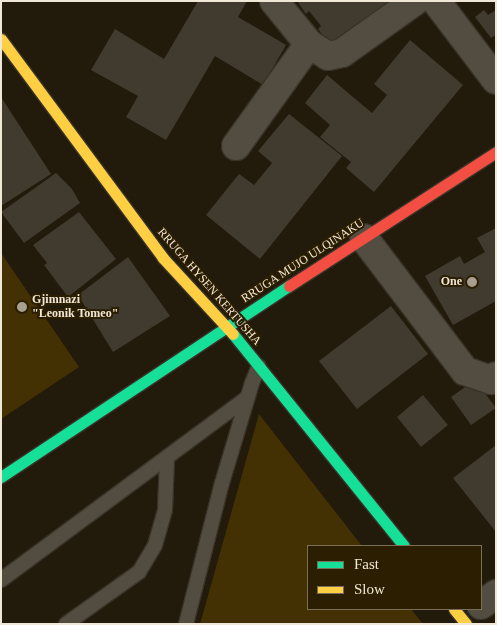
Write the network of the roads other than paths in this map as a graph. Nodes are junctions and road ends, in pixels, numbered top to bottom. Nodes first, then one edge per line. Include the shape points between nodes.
1 (274, 1) edge
2 (415, 1) edge
3 (436, 1) edge
4 (1, 39) edge
5 (309, 44) junction
6 (496, 80) edge
7 (236, 146) dead end
8 (496, 152) edge
9 (364, 238) junction
10 (227, 326) junction
11 (259, 366) junction
12 (496, 376) edge
13 (247, 398) junction
14 (166, 458) junction
15 (1, 477) edge
16 (403, 545) edge
17 (1, 580) edge
18 (496, 594) edge
19 (482, 604) edge
20 (66, 624) edge
21 (186, 624) edge

1 - 5 street
2 - 5 street via 342,53 328,56
3 - 6 street
4 - 10 main road, RRUGA HYSEN KERTUSHA via 163,258
5 - 7 street
8 - 9 main road, RRUGA MUJO ULQINAKU
9 - 10 main road, RRUGA MUJO ULQINAKU
9 - 12 street via 466,371 491,380
10 - 11 main road, RRUGA HYSEN KERTUSHA
10 - 15 main road, RRUGA MUJO ULQINAKU
11 - 13 lane
11 - 16 main road, RRUGA HYSEN KERTUSHA
13 - 14 lane
13 - 21 lane
14 - 17 lane
14 - 20 lane via 165,510 155,545 139,572
18 - 19 street

